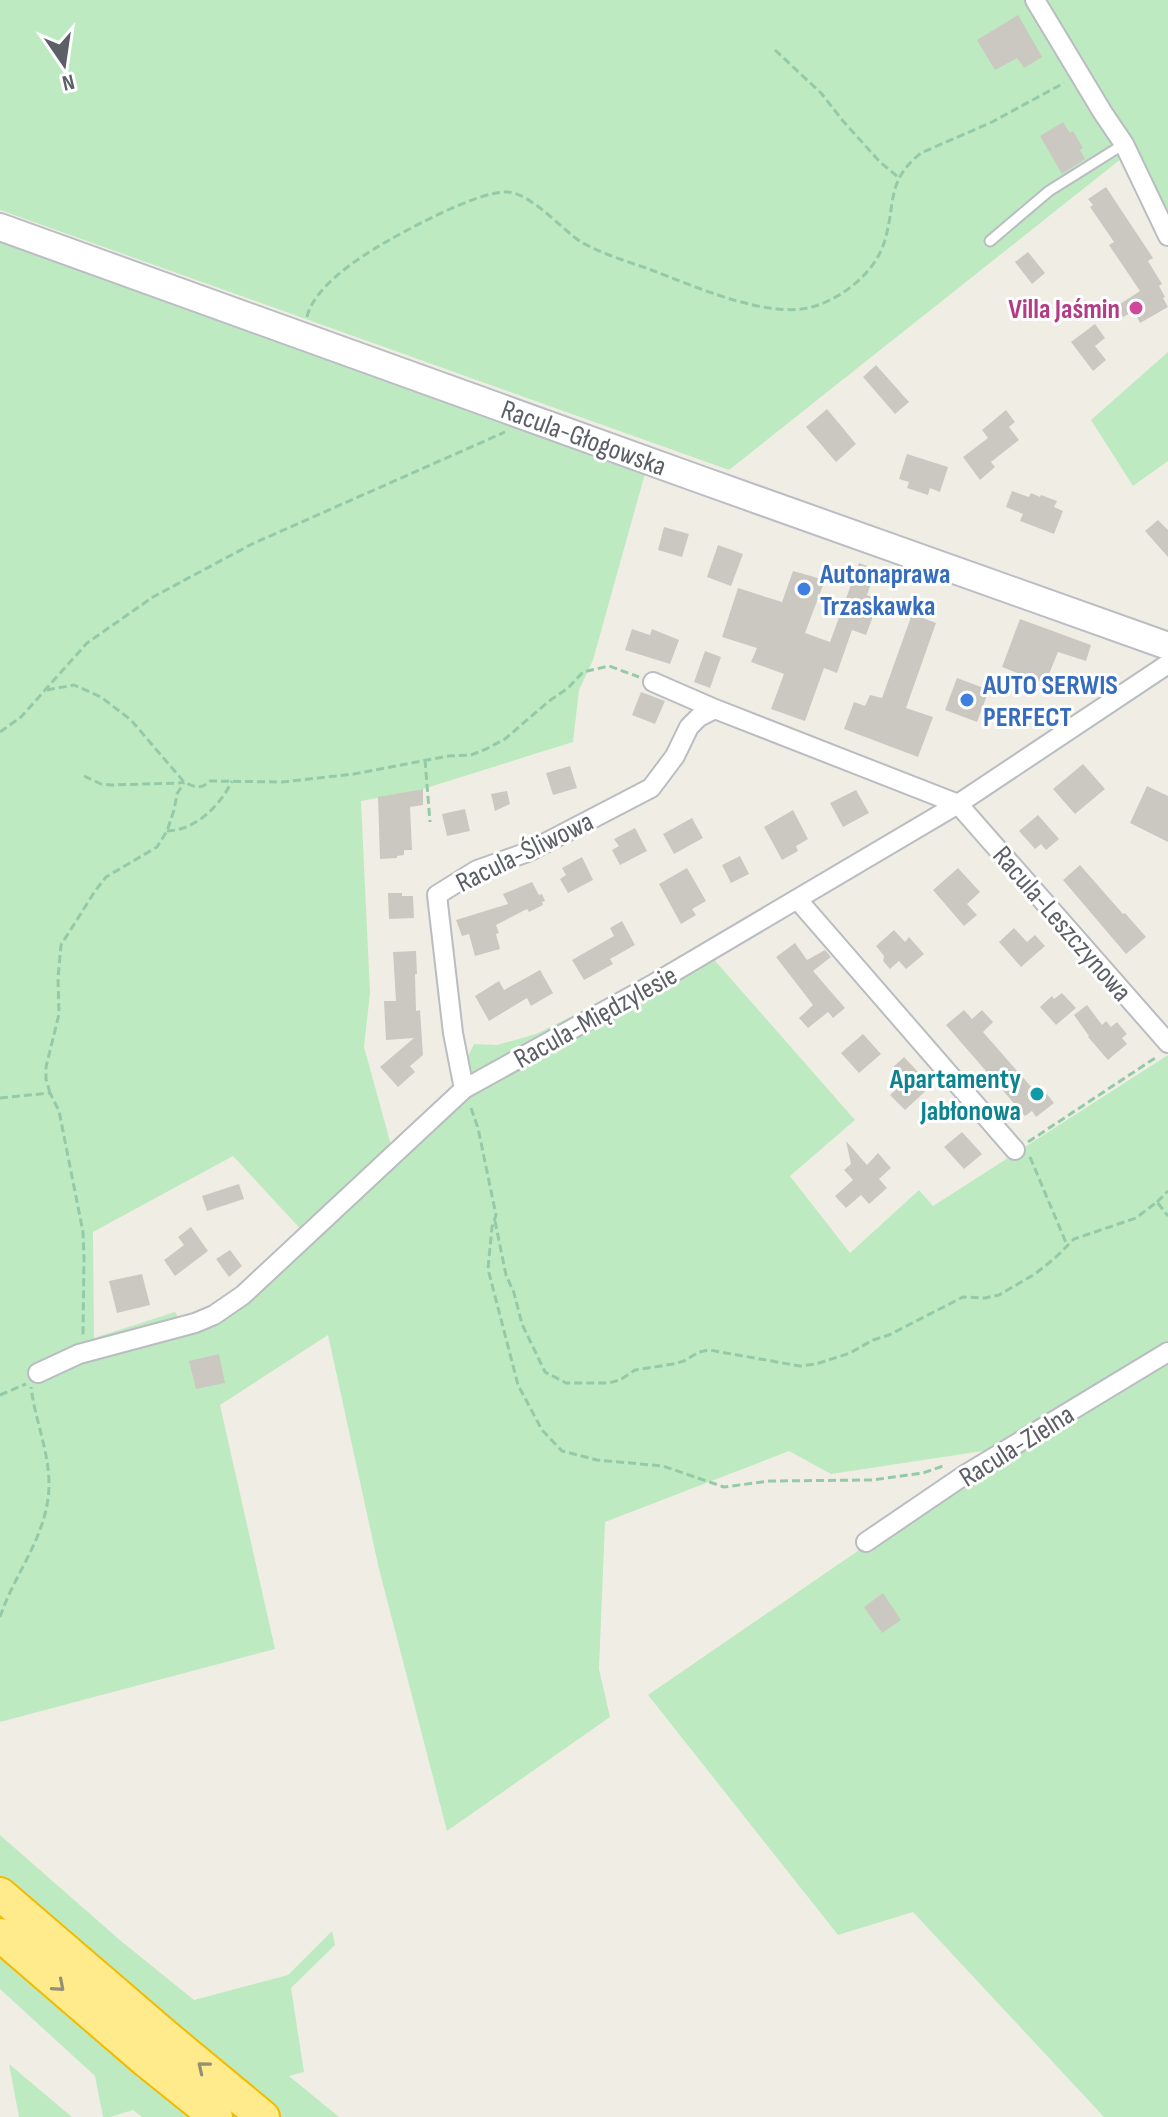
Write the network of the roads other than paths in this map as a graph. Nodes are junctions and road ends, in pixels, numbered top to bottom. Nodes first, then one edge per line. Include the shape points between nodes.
1 (1035, 0) edge
2 (1124, 144) junction
3 (0, 227) edge
4 (1168, 236) edge
5 (990, 241) dead end
6 (1168, 646) edge
7 (1168, 664) edge
8 (653, 682) road end
9 (715, 709) junction
10 (958, 804) junction
11 (797, 899) junction
12 (1164, 1049) edge
13 (464, 1089) junction
14 (1019, 1148) road end
15 (1168, 1352) edge
16 (38, 1373) road end
17 (866, 1542) dead end
18 (0, 1894) edge
19 (0, 1935) edge
20 (216, 2117) edge
21 (263, 2117) edge

1 - 2 street
2 - 4 street
2 - 5 lane via 1049,191
3 - 6 street, Racula-Głogowska
7 - 10 street, Racula-Międzylesie
8 - 9 street
9 - 10 street
9 - 13 street, Racula-Śliwowa via 689,727 651,788 528,852 477,870 437,895
10 - 11 street, Racula-Międzylesie
10 - 12 street, Racula-Leszczynowa
11 - 13 street, Racula-Międzylesie
11 - 14 street
13 - 16 street, Racula-Międzylesie via 224,1309 195,1323 79,1354
15 - 17 street, Racula-Zielna via 963,1476
21 -> 18 highway
19 -> 20 highway

